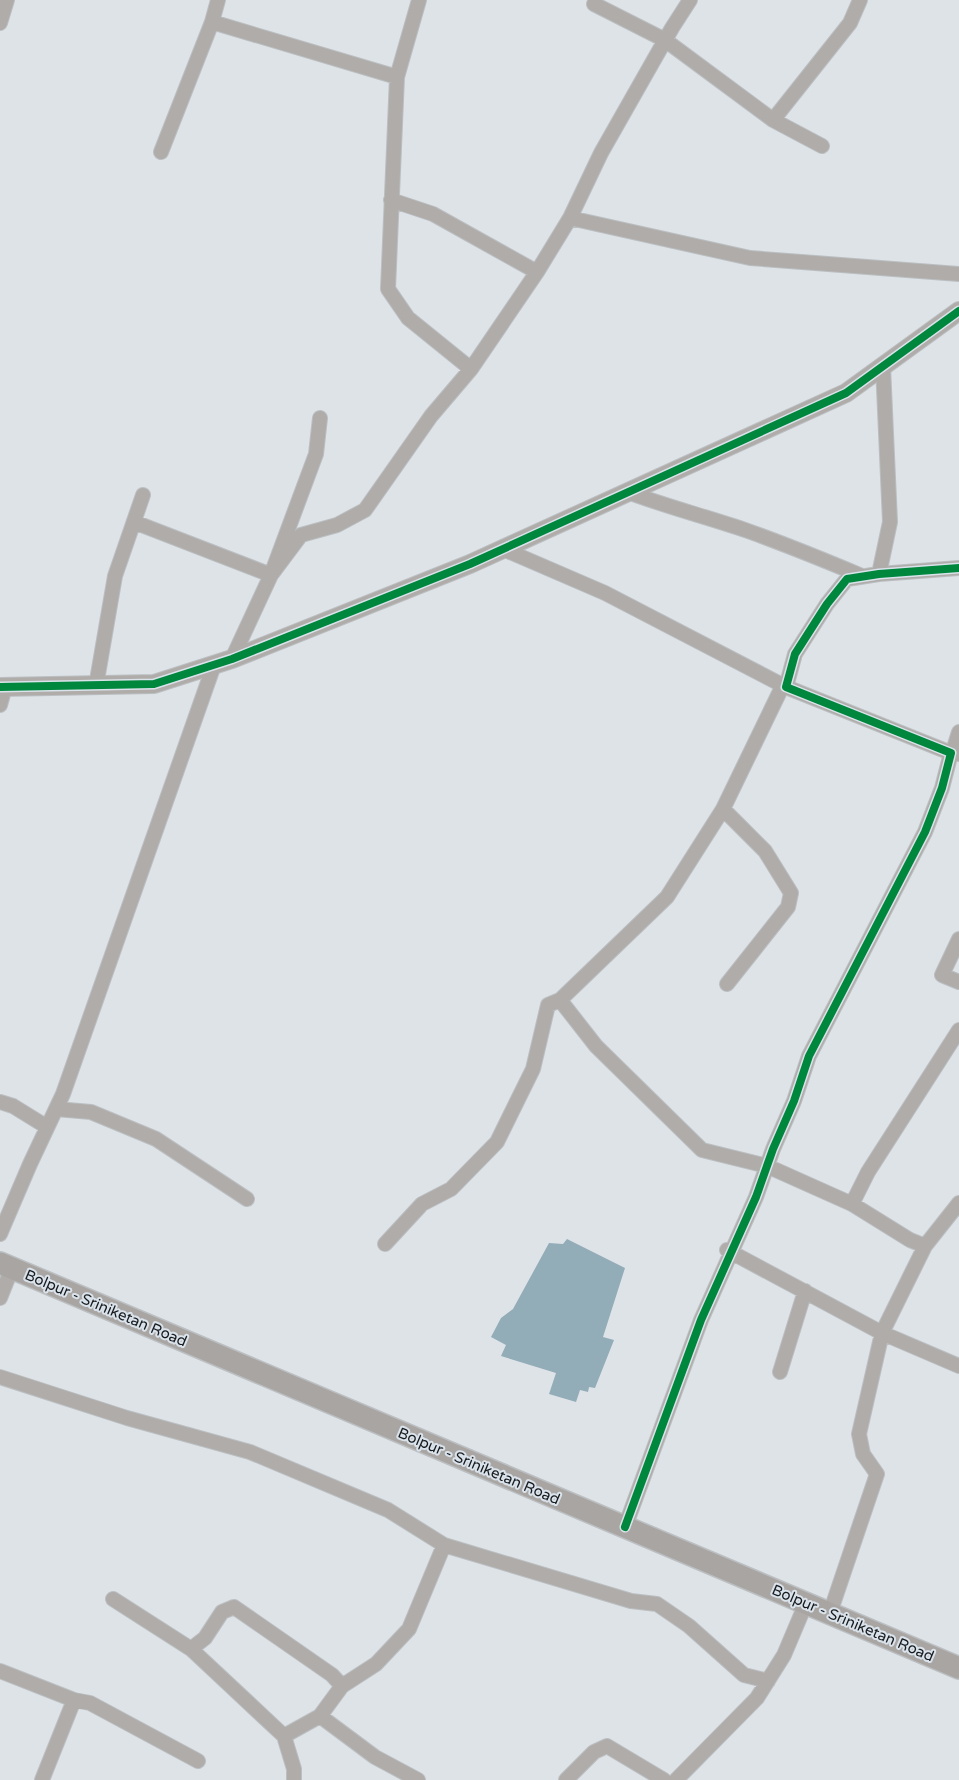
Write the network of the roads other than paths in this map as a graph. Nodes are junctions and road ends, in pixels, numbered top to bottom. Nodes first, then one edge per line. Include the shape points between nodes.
1 (7, 0) edge
2 (218, 0) edge
3 (419, 0) edge
4 (690, 0) edge
5 (860, 0) edge
6 (594, 4) dead end
7 (212, 22) junction
8 (0, 23) edge
9 (665, 40) junction
10 (396, 77) junction
11 (773, 120) junction
12 (822, 146) dead end
13 (161, 152) dead end
14 (391, 200) junction
15 (570, 218) junction
16 (538, 272) junction
17 (959, 274) edge
18 (959, 311) edge
19 (883, 366) junction
20 (471, 369) junction
21 (320, 418) dead end
22 (628, 492) junction
23 (142, 495) dead end
24 (134, 522) junction
25 (503, 549) junction
26 (959, 568) edge
27 (879, 574) junction
28 (272, 575) junction
29 (863, 576) junction
30 (232, 660) junction
31 (214, 666) junction
32 (96, 686) junction
33 (785, 686) junction
34 (3, 687) edge
35 (0, 705) edge
36 (959, 732) edge
37 (959, 754) edge
38 (723, 809) junction
39 (959, 939) edge
40 (959, 982) edge
41 (727, 984) dead end
42 (560, 1000) junction
43 (959, 1030) edge
44 (0, 1102) edge
45 (56, 1109) junction
46 (48, 1127) junction
47 (767, 1166) junction
48 (248, 1199) dead end
49 (852, 1204) junction
50 (958, 1206) edge
51 (0, 1234) edge
52 (385, 1244) dead end
53 (925, 1246) junction
54 (729, 1251) junction
55 (6, 1265) edge
56 (805, 1291) junction
57 (0, 1298) edge
58 (882, 1333) junction
59 (959, 1366) edge
60 (780, 1372) dead end
61 (0, 1378) edge
62 (625, 1527) junction
63 (444, 1545) junction
64 (113, 1599) dead end
65 (806, 1603) junction
66 (830, 1613) junction
67 (191, 1649) junction
68 (959, 1668) edge
69 (0, 1672) edge
70 (768, 1681) junction
71 (342, 1686) junction
72 (74, 1700) junction
73 (320, 1716) junction
74 (284, 1736) junction
75 (198, 1761) dead end
76 (42, 1780) edge
77 (294, 1780) edge
78 (418, 1780) edge
79 (566, 1780) edge
80 (664, 1780) edge
81 (676, 1780) edge

1 - 8 street
2 - 7 street
3 - 10 street
4 - 9 street
5 - 11 street via 850,23
6 - 9 street
7 - 10 street
7 - 13 street
9 - 11 street
9 - 15 street via 601,153
10 - 14 street
11 - 12 street
14 - 16 street via 433,214
14 - 20 street via 388,289 408,318
15 - 16 street
15 - 17 street via 750,258
16 - 20 street
18 - 19 street
19 - 22 street via 846,393
19 - 27 street via 890,522
20 - 28 street via 431,416 365,510 337,525 301,535
21 - 28 street via 316,454
22 - 25 street
22 - 29 street via 747,531
23 - 24 street
24 - 28 street
24 - 32 street via 115,576
25 - 30 street
25 - 33 street via 605,593
26 - 27 street
27 - 29 street
28 - 30 street
29 - 33 street via 847,579 827,604 795,654
30 - 31 street
31 - 32 street via 154,684
31 - 45 street
32 - 34 street
33 - 38 street
33 - 47 street via 952,753 925,832 809,1056
34 - 35 street
36 - 37 street via 953,751
38 - 41 street via 765,851 791,893 788,907
38 - 42 street via 667,897
39 - 40 street via 942,975
42 - 47 street via 596,1046 702,1150
42 - 52 street via 548,1005 533,1069 497,1142 450,1189 422,1204
43 - 49 street via 868,1172
44 - 46 street
45 - 46 street
45 - 48 street via 91,1112 156,1139
46 - 51 street
47 - 49 street
47 - 54 street via 756,1198
49 - 53 street
50 - 53 street
53 - 58 street
54 - 56 street
54 - 62 street
55 - 57 street
55 - 62 main road, Bolpur - Sriniketan Road
56 - 58 street
56 - 60 street
58 - 59 street
58 - 66 street via 858,1434 863,1454 877,1474
61 - 63 street via 250,1452 388,1510
62 - 65 main road, Bolpur - Sriniketan Road
63 - 70 street via 631,1601 657,1604 689,1626 744,1675
63 - 71 street via 409,1630 376,1664
64 - 67 street
65 - 66 main road, Bolpur - Sriniketan Road
65 - 70 street via 784,1656
66 - 68 main road, Bolpur - Sriniketan Road
67 - 71 street via 205,1638 222,1612 234,1607 332,1675
67 - 74 street
69 - 72 street
70 - 81 street via 757,1698
71 - 73 street
72 - 75 street via 90,1703
72 - 76 street
73 - 74 street
73 - 78 street via 375,1757
74 - 77 street
79 - 80 street via 594,1752 607,1746

